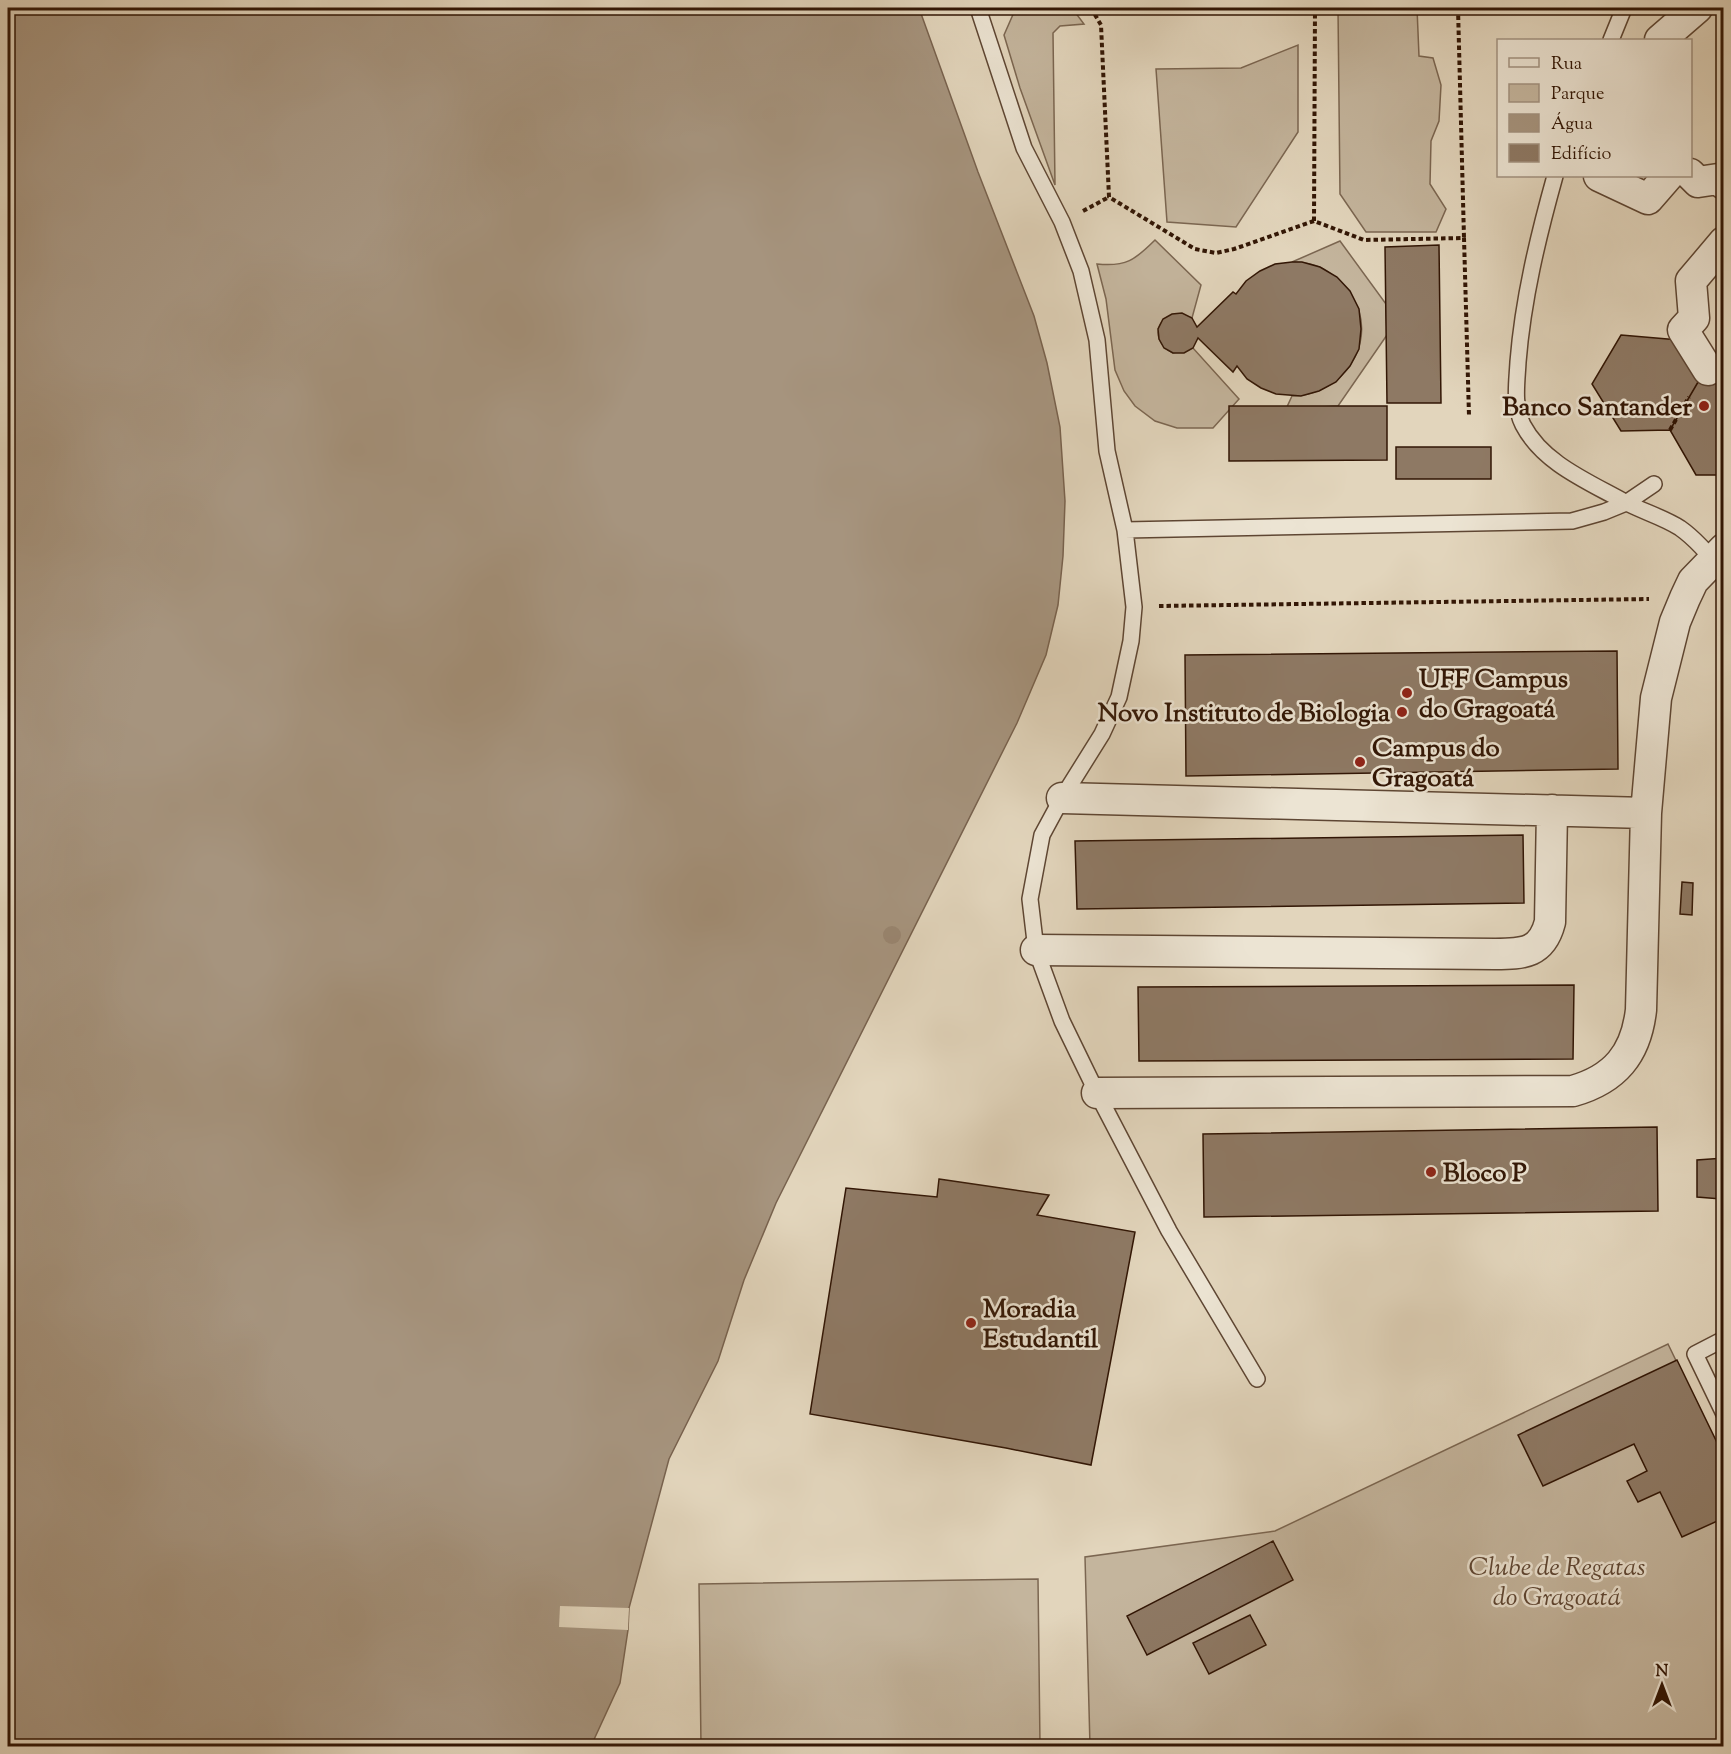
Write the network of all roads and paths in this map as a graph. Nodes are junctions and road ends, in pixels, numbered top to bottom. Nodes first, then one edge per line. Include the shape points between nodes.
1 (978, 8) edge
2 (1091, 8) edge
3 (1315, 8) edge
4 (1458, 8) edge
5 (1624, 8) edge
6 (1697, 8) edge
7 (1611, 39) edge
8 (1661, 39) edge
9 (1692, 176) edge
10 (1555, 177) edge
11 (1601, 177) edge
12 (1667, 177) edge
13 (1724, 184) edge
14 (1314, 221) junction
15 (1464, 238) junction
16 (1724, 242) edge
17 (1711, 373) edge
18 (1469, 416) dead end
19 (1670, 430) dead end
20 (1654, 484) dead end
21 (1626, 503) junction
22 (1125, 530) junction
23 (1720, 560) edge
24 (1684, 598) junction
25 (1134, 607) junction
26 (1062, 798) junction
27 (1552, 810) junction
28 (1646, 813) junction
29 (1036, 950) junction
30 (1097, 1093) junction
31 (1724, 1339) edge
32 (1257, 1379) dead end
33 (1724, 1414) edge

1 - 22 lane via 1024,148 1062,222 1081,271 1097,340 1107,451
2 - 14 path via 1101,25 1109,197 1195,249 1216,252
3 - 14 path
4 - 15 path
5 - 7 lane
6 - 8 street
9 - 13 street via 1698,182 1718,179
10 - 21 lane via 1536,245 1520,329 1516,399 1523,424 1544,452 1562,467
11 - 12 street via 1648,199
14 - 15 path via 1365,240
15 - 18 path
16 - 17 street via 1691,281 1694,318 1683,330
17 - 19 path
20 - 21 lane
21 - 22 lane via 1572,521
21 - 23 lane via 1680,528
22 - 25 lane
23 - 24 street via 1693,581
24 - 25 path
24 - 28 street via 1656,698
25 - 26 lane via 1119,697 1102,734
26 - 27 street
26 - 29 lane via 1042,835 1030,899
27 - 28 street
27 - 29 street via 1550,922 1540,943 1529,951 1483,954
28 - 30 street via 1638,1031 1630,1050 1605,1078 1589,1086 1555,1091
29 - 30 lane via 1062,1021
30 - 32 lane via 1169,1231
31 - 33 lane via 1695,1354

